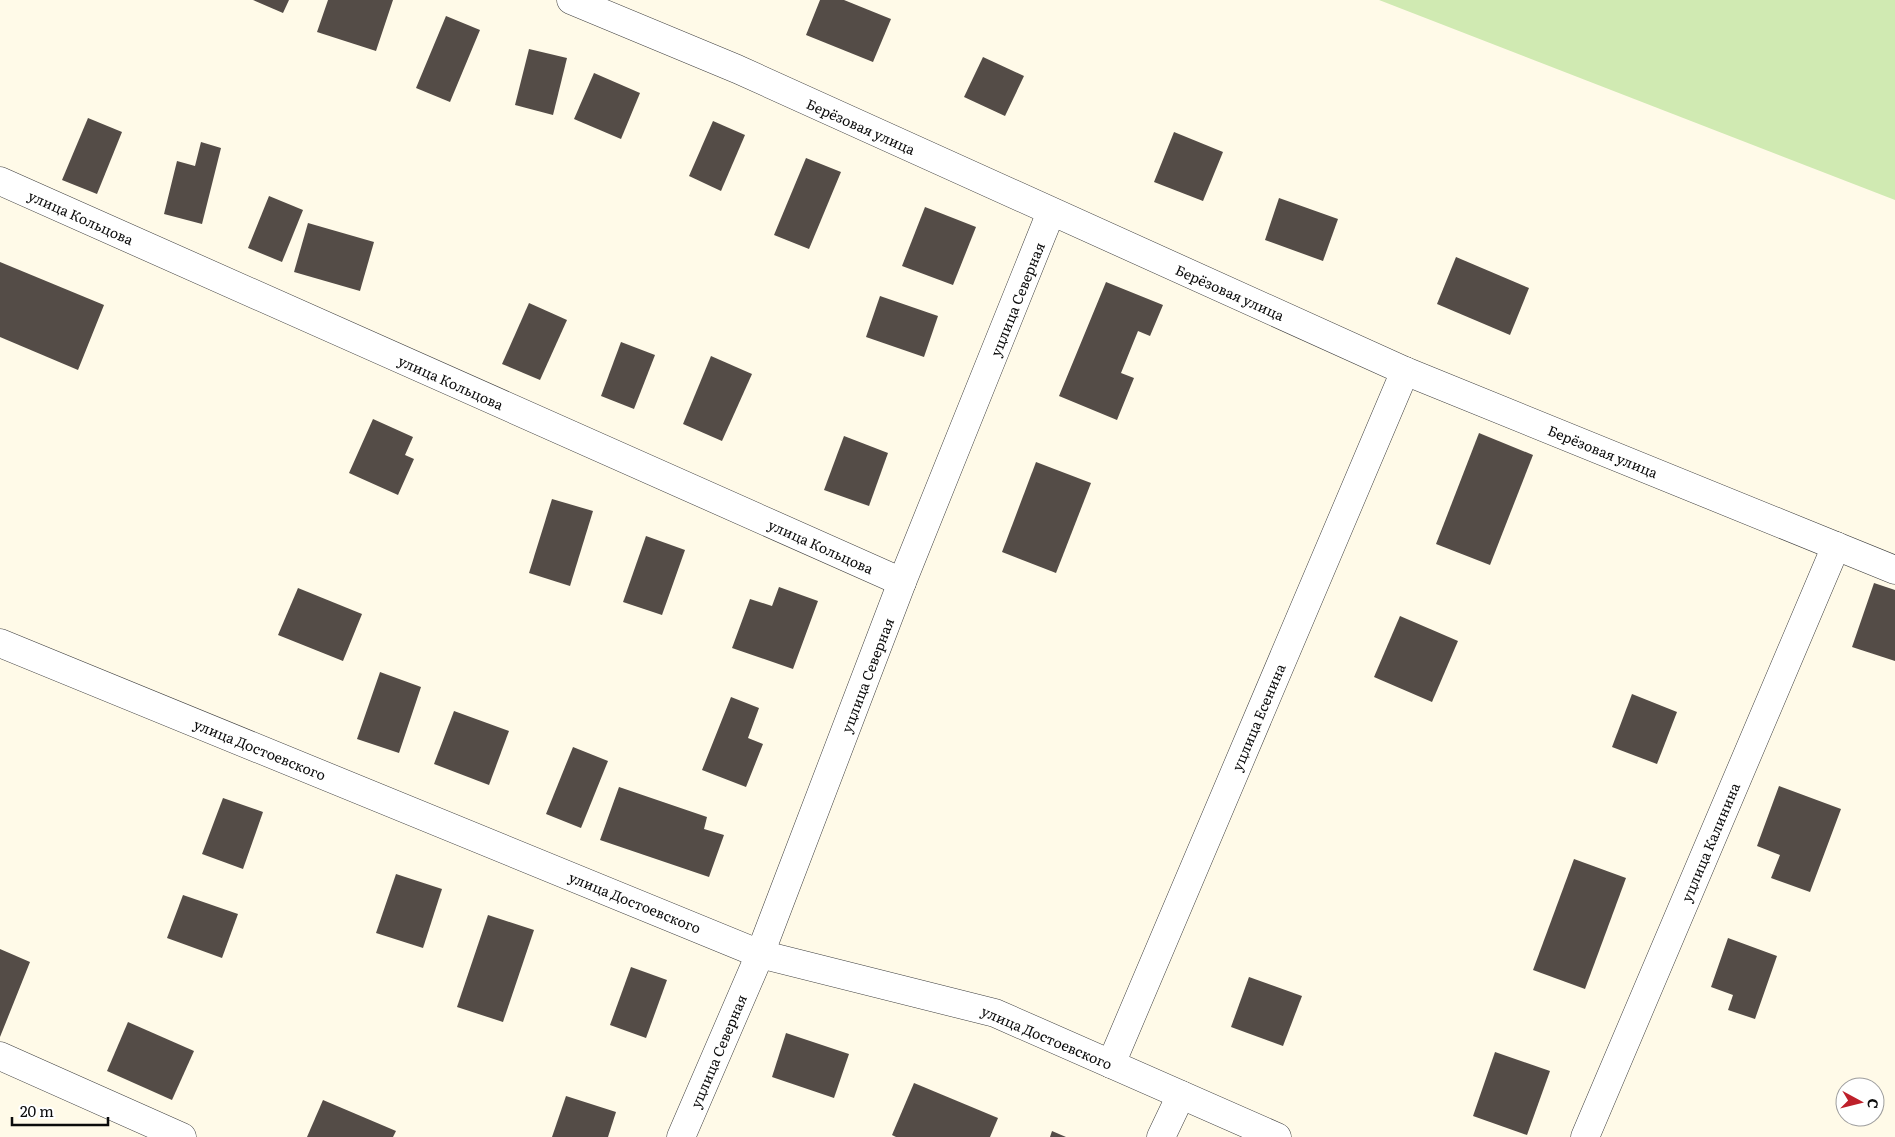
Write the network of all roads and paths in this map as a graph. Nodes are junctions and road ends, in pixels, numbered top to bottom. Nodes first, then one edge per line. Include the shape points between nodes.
1 (572, 0) edge
2 (0, 181) edge
3 (1051, 212) junction
4 (1405, 371) junction
5 (1836, 546) junction
6 (1895, 570) edge
7 (902, 582) junction
8 (0, 643) edge
9 (760, 954) junction
10 (0, 1056) edge
11 (1111, 1064) junction
12 (1181, 1095) junction
13 (182, 1137) edge
14 (682, 1137) edge
15 (1162, 1137) edge
16 (1276, 1137) edge
17 (1585, 1137) edge

1 - 3 street, Берёзовая улица via 737,69
2 - 7 street, улица Кольцова
3 - 4 street, Берёзовая улица
3 - 7 street, уцлица Северная
4 - 5 street, Берёзовая улица
4 - 11 street, уцлица Есенина
5 - 6 street, Берёзовая улица
5 - 17 street, уцлица Калинина
7 - 9 street, уцлица Северная
8 - 9 street, улица Достоевского
9 - 11 street, улица Достоевского via 995,1013
9 - 14 street, уцлица Северная
10 - 13 street
11 - 12 street, улица Достоевского
12 - 15 street
12 - 16 street, улица Достоевского

